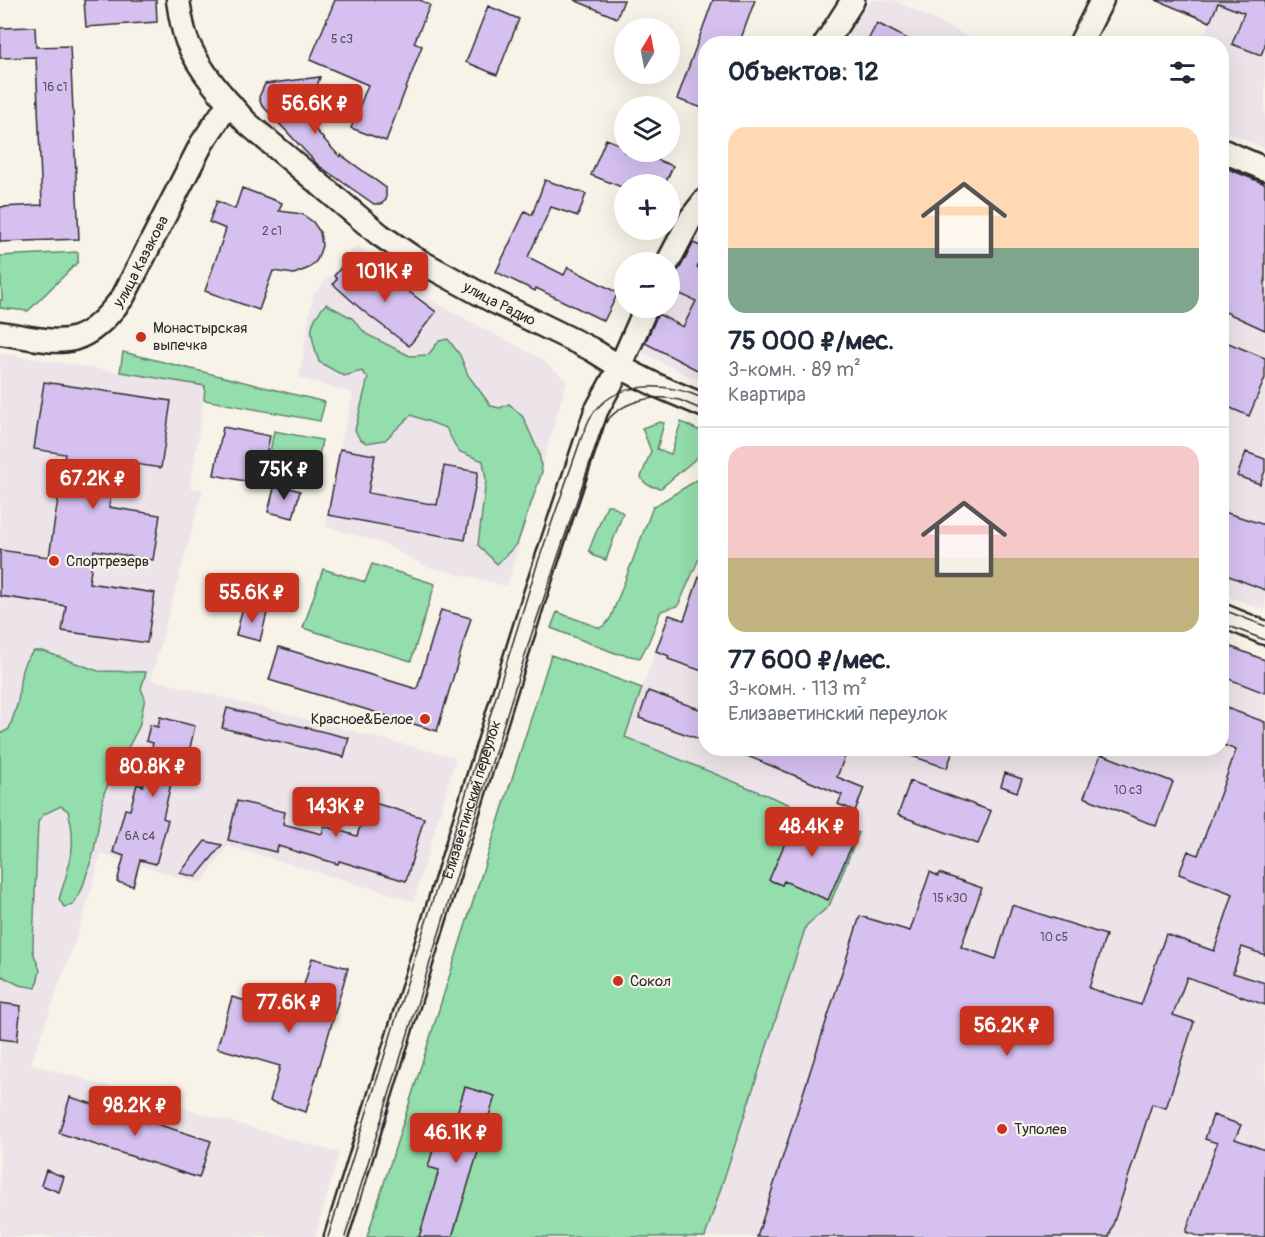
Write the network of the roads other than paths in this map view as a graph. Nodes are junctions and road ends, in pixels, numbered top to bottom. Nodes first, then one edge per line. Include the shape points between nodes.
1 (177, 0) edge
2 (853, 0) edge
3 (1102, 0) edge
4 (830, 36) edge
5 (1084, 36) edge
6 (229, 103) junction
7 (1229, 153) edge
8 (1265, 169) edge
9 (698, 209) edge
10 (673, 252) edge
11 (642, 318) edge
12 (0, 333) edge
13 (620, 367) junction
14 (698, 403) edge
15 (1229, 618) edge
16 (1265, 633) edge
17 (336, 1237) edge

1 - 6 street, улица Радио via 186,38 196,59
2 - 4 street
3 - 5 street
6 - 12 street, улица Казакова via 202,143 127,289 108,316 92,331 60,342
6 - 13 street, улица Радио via 324,189 405,253
7 - 8 street
9 - 10 street
11 - 13 street, Елизаветинский переулок
13 - 14 street, улица Радио
13 - 17 street, Елизаветинский переулок via 596,411 533,602
15 - 16 street

